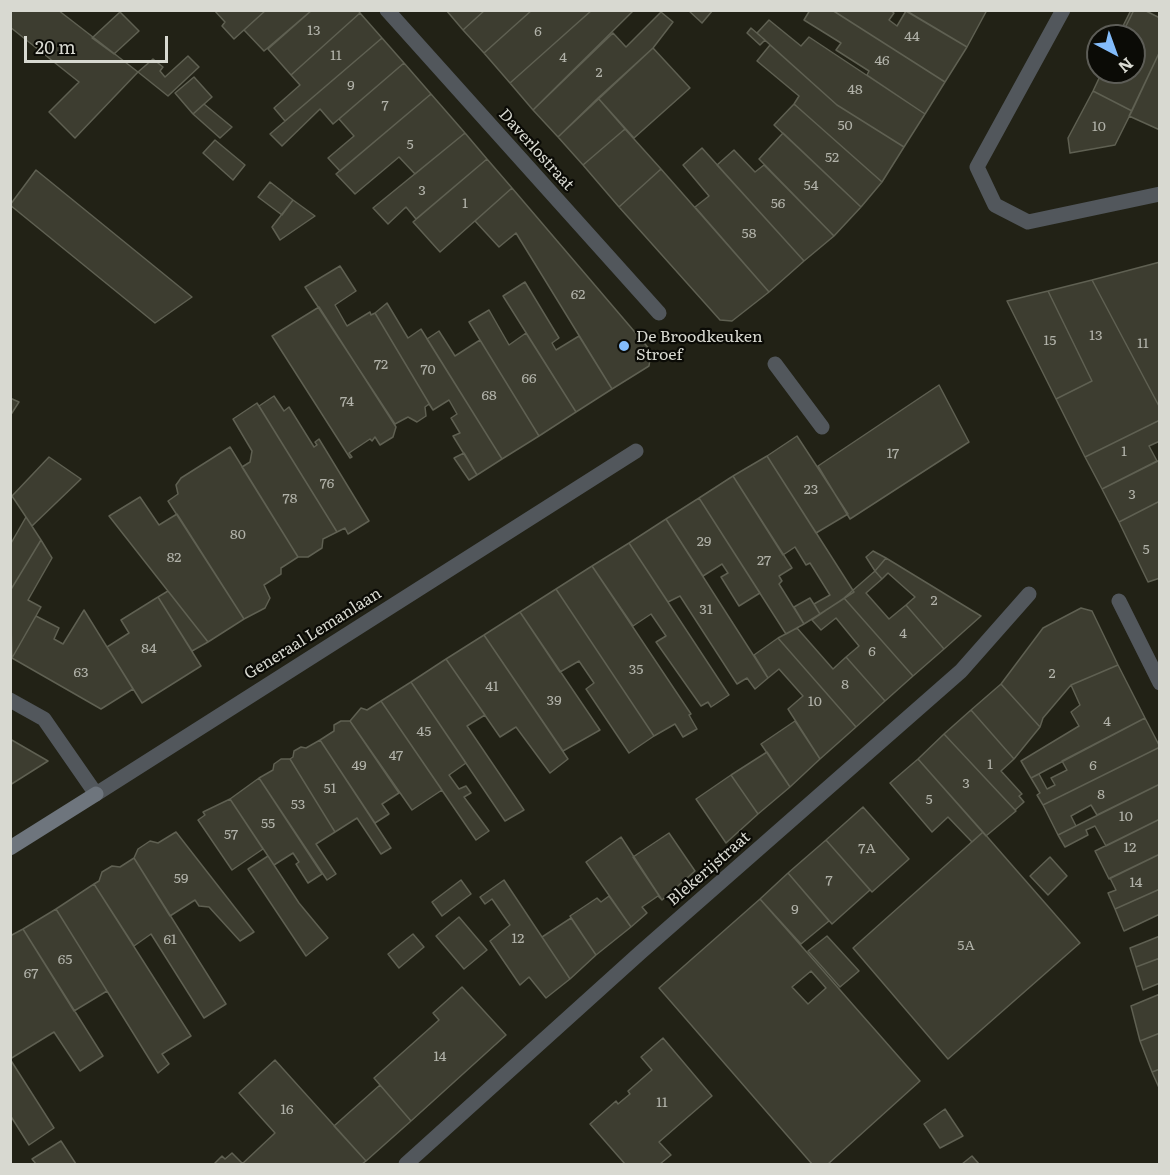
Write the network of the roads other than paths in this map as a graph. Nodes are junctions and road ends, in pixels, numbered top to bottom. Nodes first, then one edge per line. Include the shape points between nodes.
1 (387, 10) edge
2 (1063, 10) edge
3 (1160, 194) edge
4 (659, 313) dead end
5 (776, 363) dead end
6 (822, 427) dead end
7 (636, 451) dead end
8 (1029, 594) dead end
9 (1119, 602) dead end
10 (1160, 683) edge
11 (10, 700) edge
12 (96, 794) junction
13 (10, 848) edge
14 (406, 1164) edge

1 - 4 street, Daverlostraat
2 - 3 street via 978,167 994,205 1028,222
5 - 6 street
7 - 12 street, Generaal Lemanlaan
8 - 14 street, Blekerijstraat via 961,671
9 - 10 street
11 - 12 street via 44,719
12 - 13 main road, Generaal Lemanlaan

